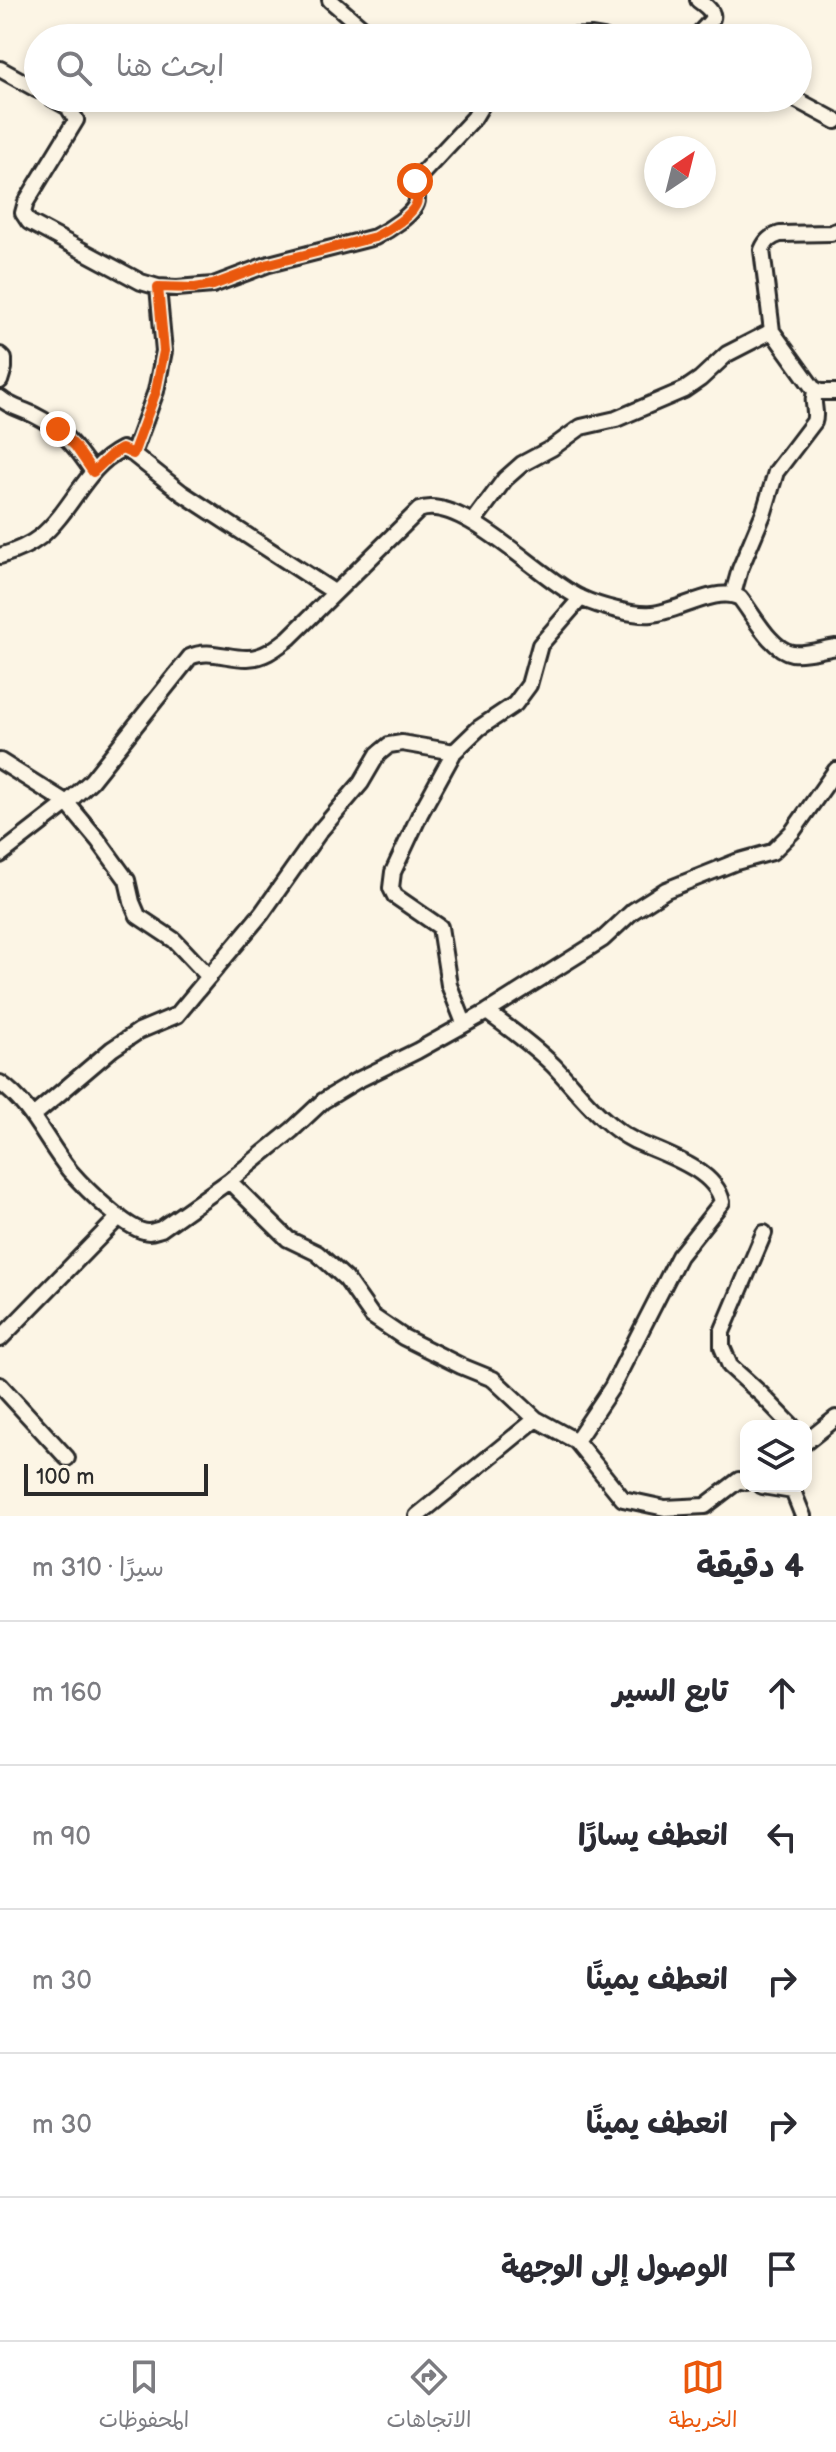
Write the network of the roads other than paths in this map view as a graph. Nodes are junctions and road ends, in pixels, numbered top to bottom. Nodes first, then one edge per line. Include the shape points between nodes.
1 (330, 0) edge
2 (698, 0) edge
3 (358, 24) edge
4 (710, 24) edge
5 (0, 69) edge
6 (24, 82) edge
7 (812, 108) edge
8 (71, 112) edge
9 (476, 112) edge
10 (836, 121) edge
11 (836, 231) edge
12 (158, 287) junction
13 (772, 331) junction
14 (0, 355) edge
15 (0, 381) edge
16 (816, 390) junction
17 (836, 392) edge
18 (0, 398) edge
19 (133, 454) junction
20 (93, 472) junction
21 (473, 522) junction
22 (0, 556) edge
23 (334, 592) junction
24 (733, 594) junction
25 (581, 598) junction
26 (836, 647) edge
27 (454, 752) junction
28 (0, 761) edge
29 (836, 770) edge
30 (67, 803) junction
31 (0, 855) edge
32 (209, 977) junction
33 (487, 1012) junction
34 (464, 1023) junction
35 (0, 1083) edge
36 (33, 1116) junction
37 (229, 1181) junction
38 (119, 1217) junction
39 (764, 1233) dead end
40 (0, 1339) edge
41 (0, 1385) edge
42 (836, 1418) edge
43 (536, 1419) junction
44 (786, 1420) edge
45 (812, 1436) edge
46 (576, 1441) junction
47 (67, 1458) dead end
48 (740, 1480) edge
49 (794, 1492) edge
50 (417, 1516) edge
51 (803, 1516) edge

1 - 3 street
2 - 4 street via 712,10
5 - 6 street
7 - 10 street
8 - 12 street via 76,120 23,213 29,222
9 - 12 street via 415,181 416,206 387,231 213,285
11 - 13 street via 780,234 765,242
12 - 19 street via 164,351
13 - 16 street
13 - 21 street via 727,354 684,390 616,419 581,427 522,464
14 - 15 street
16 - 17 street
16 - 24 street via 815,419 776,472
18 - 20 street via 58,429
19 - 20 street via 122,449
19 - 23 street via 182,493
20 - 22 street via 40,538
21 - 23 street via 435,507 419,510
21 - 25 street
23 - 30 street via 269,653 250,659 198,653 190,657 91,781
24 - 25 street via 651,614
24 - 26 street via 783,651
25 - 27 street via 540,645 529,685 515,704
27 - 32 street via 402,743 378,754
27 - 34 street via 420,814 391,888 440,927 449,985
28 - 30 street
29 - 33 street via 772,852 666,890 603,939
30 - 31 street
30 - 32 street via 127,880 138,916 174,940
32 - 36 street via 177,1015 112,1049
33 - 34 street
33 - 46 street via 530,1043 614,1128 686,1164 709,1180 721,1197 679,1256 612,1387
34 - 37 street via 323,1101
35 - 36 street
36 - 38 street via 71,1172
37 - 38 street via 161,1229 138,1229
37 - 43 street via 288,1239 317,1253 346,1279 372,1316 403,1337 493,1379
38 - 40 street
39 - 44 street via 722,1332 722,1347 730,1366
41 - 47 street
42 - 45 street
43 - 46 street
43 - 50 street
46 - 48 street via 623,1499 665,1508 705,1506
49 - 51 street

